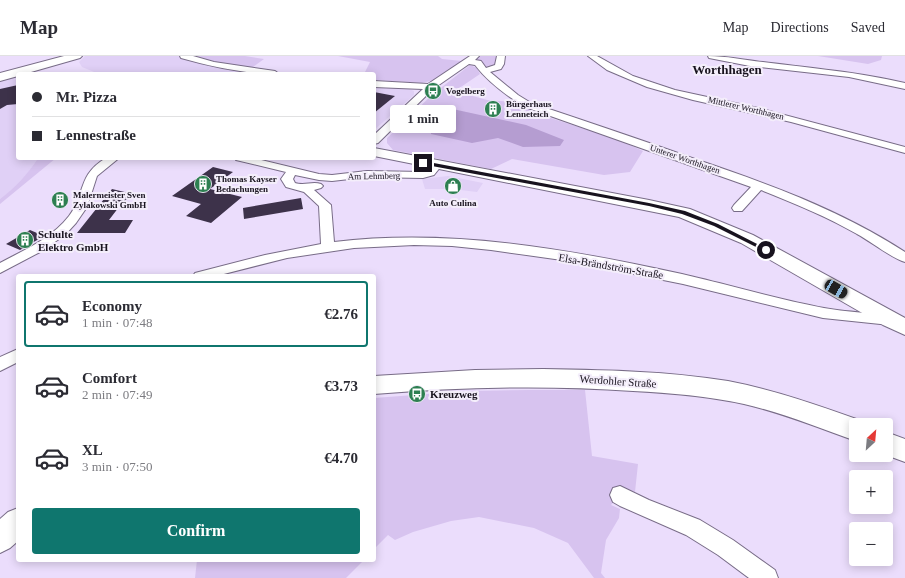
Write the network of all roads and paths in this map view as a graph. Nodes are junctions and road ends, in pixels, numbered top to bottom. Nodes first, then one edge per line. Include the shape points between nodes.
1 (64, 56) edge
2 (76, 56) edge
3 (184, 56) edge
4 (501, 56) edge
5 (592, 56) edge
6 (712, 56) edge
7 (472, 59) edge
8 (41, 60) edge
9 (484, 71) junction
10 (67, 72) dead end
11 (263, 72) edge
12 (2, 74) edge
13 (376, 84) edge
14 (905, 86) edge
15 (430, 87) junction
16 (376, 139) edge
17 (905, 150) edge
18 (376, 152) edge
19 (111, 160) edge
20 (248, 160) edge
21 (437, 166) junction
22 (292, 171) junction
23 (332, 178) junction
24 (759, 186) junction
25 (307, 189) junction
26 (738, 208) dead end
27 (328, 247) junction
28 (905, 258) edge
29 (0, 269) edge
30 (207, 274) edge
31 (897, 324) edge
32 (16, 356) edge
33 (0, 365) edge
34 (376, 385) edge
35 (849, 427) edge
36 (893, 446) edge
37 (905, 451) edge
38 (620, 495) dead end
39 (16, 524) edge
40 (0, 538) edge
41 (767, 578) edge

1 - 8 main road
2 - 8 main road
3 - 11 street via 213,64
4 - 9 street via 498,67
5 - 17 street, Mittlerer Worthhagen via 608,68 649,85 784,117
6 - 14 street via 752,64 856,75
7 - 9 street, Unterer Worthhagen
7 - 15 street
8 - 10 main road
8 - 12 main road
8 - 12 main road
9 - 24 street, Unterer Worthhagen via 528,105
13 - 15 street
15 - 16 street
18 - 21 main road
19 - 29 street via 91,176 84,201 67,227 52,239
20 - 22 street, Am Lehmberg
21 - 23 street, Am Lehmberg via 423,175 367,174
21 - 31 main road via 684,213 747,239
22 - 23 street, Am Lehmberg
22 - 25 street via 287,179 290,185 298,189
23 - 25 street, Am Lehmberg
24 - 26 street
24 - 28 street, Unterer Worthhagen via 815,207 867,234
25 - 27 street via 325,206
27 - 30 street, Elsa-Brändström-Straße via 267,258
27 - 31 street, Elsa-Brändström-Straße via 376,242 490,246 629,268 823,313
32 - 33 street
34 - 35 main road, Werdohler Straße via 529,377 591,378 682,385 729,391 771,401
36 - 37 main road
38 - 41 street via 683,523 724,547
39 - 40 main road

